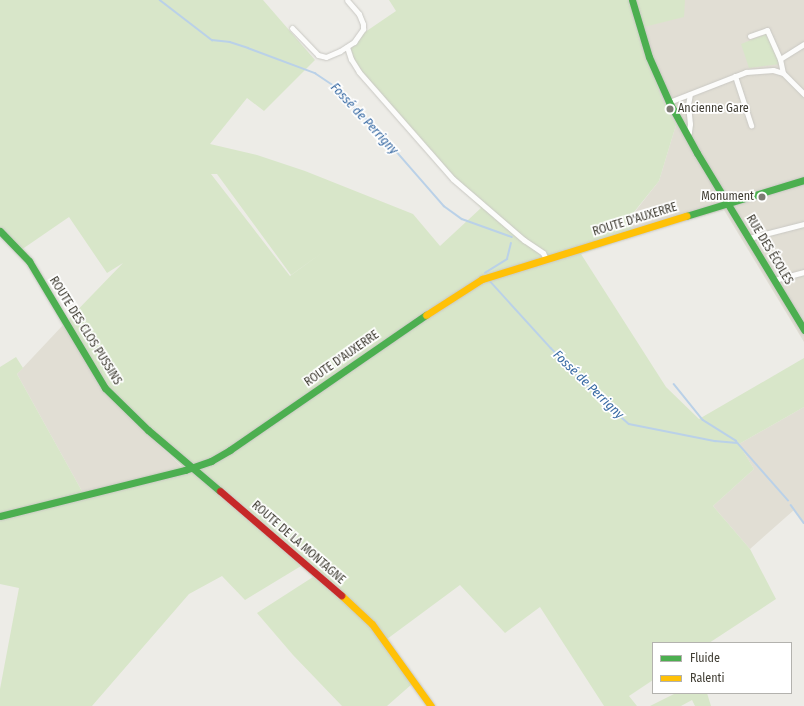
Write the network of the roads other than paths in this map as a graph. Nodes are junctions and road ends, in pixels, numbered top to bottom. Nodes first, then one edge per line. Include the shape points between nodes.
1 (347, 0) edge
2 (632, 0) edge
3 (292, 28) dead end
4 (750, 36) dead end
5 (804, 44) edge
6 (347, 47) junction
7 (780, 59) junction
8 (783, 73) junction
9 (735, 76) junction
10 (690, 94) junction
11 (804, 94) edge
12 (669, 102) junction
13 (751, 124) dead end
14 (686, 134) junction
15 (804, 180) edge
16 (728, 203) junction
17 (804, 224) edge
18 (0, 231) edge
19 (749, 238) junction
20 (546, 259) junction
21 (804, 272) edge
22 (774, 280) junction
23 (804, 330) edge
24 (194, 467) junction
25 (0, 516) edge
26 (431, 706) edge

1 - 6 street via 364,24 354,42
2 - 12 street, RUE DES ÉCOLES via 649,57
3 - 6 street via 318,55 324,57
4 - 7 street via 767,30
5 - 7 street
6 - 20 street via 359,72 453,179 524,240 543,253
7 - 8 street
8 - 9 street via 773,70 746,72
8 - 11 street
9 - 10 street
9 - 13 street
10 - 12 street
10 - 14 street via 690,124 689,132
12 - 14 street, RUE DES ÉCOLES
14 - 16 street, RUE DES ÉCOLES
15 - 16 street, ROUTE D'AUXERRE
16 - 19 street, RUE DES ÉCOLES
16 - 20 street, ROUTE D'AUXERRE
17 - 19 street
18 - 24 street, ROUTE DES CLOS PUSSINS via 30,261 105,388 148,430
19 - 22 street, RUE DES ÉCOLES
20 - 24 street, ROUTE D'AUXERRE via 487,277 467,287 230,450
21 - 22 street
22 - 23 street, RUE DES ÉCOLES
24 - 25 street, ROUTE D'AUXERRE
24 - 26 street, ROUTE DE LA MONTAGNE via 372,624

